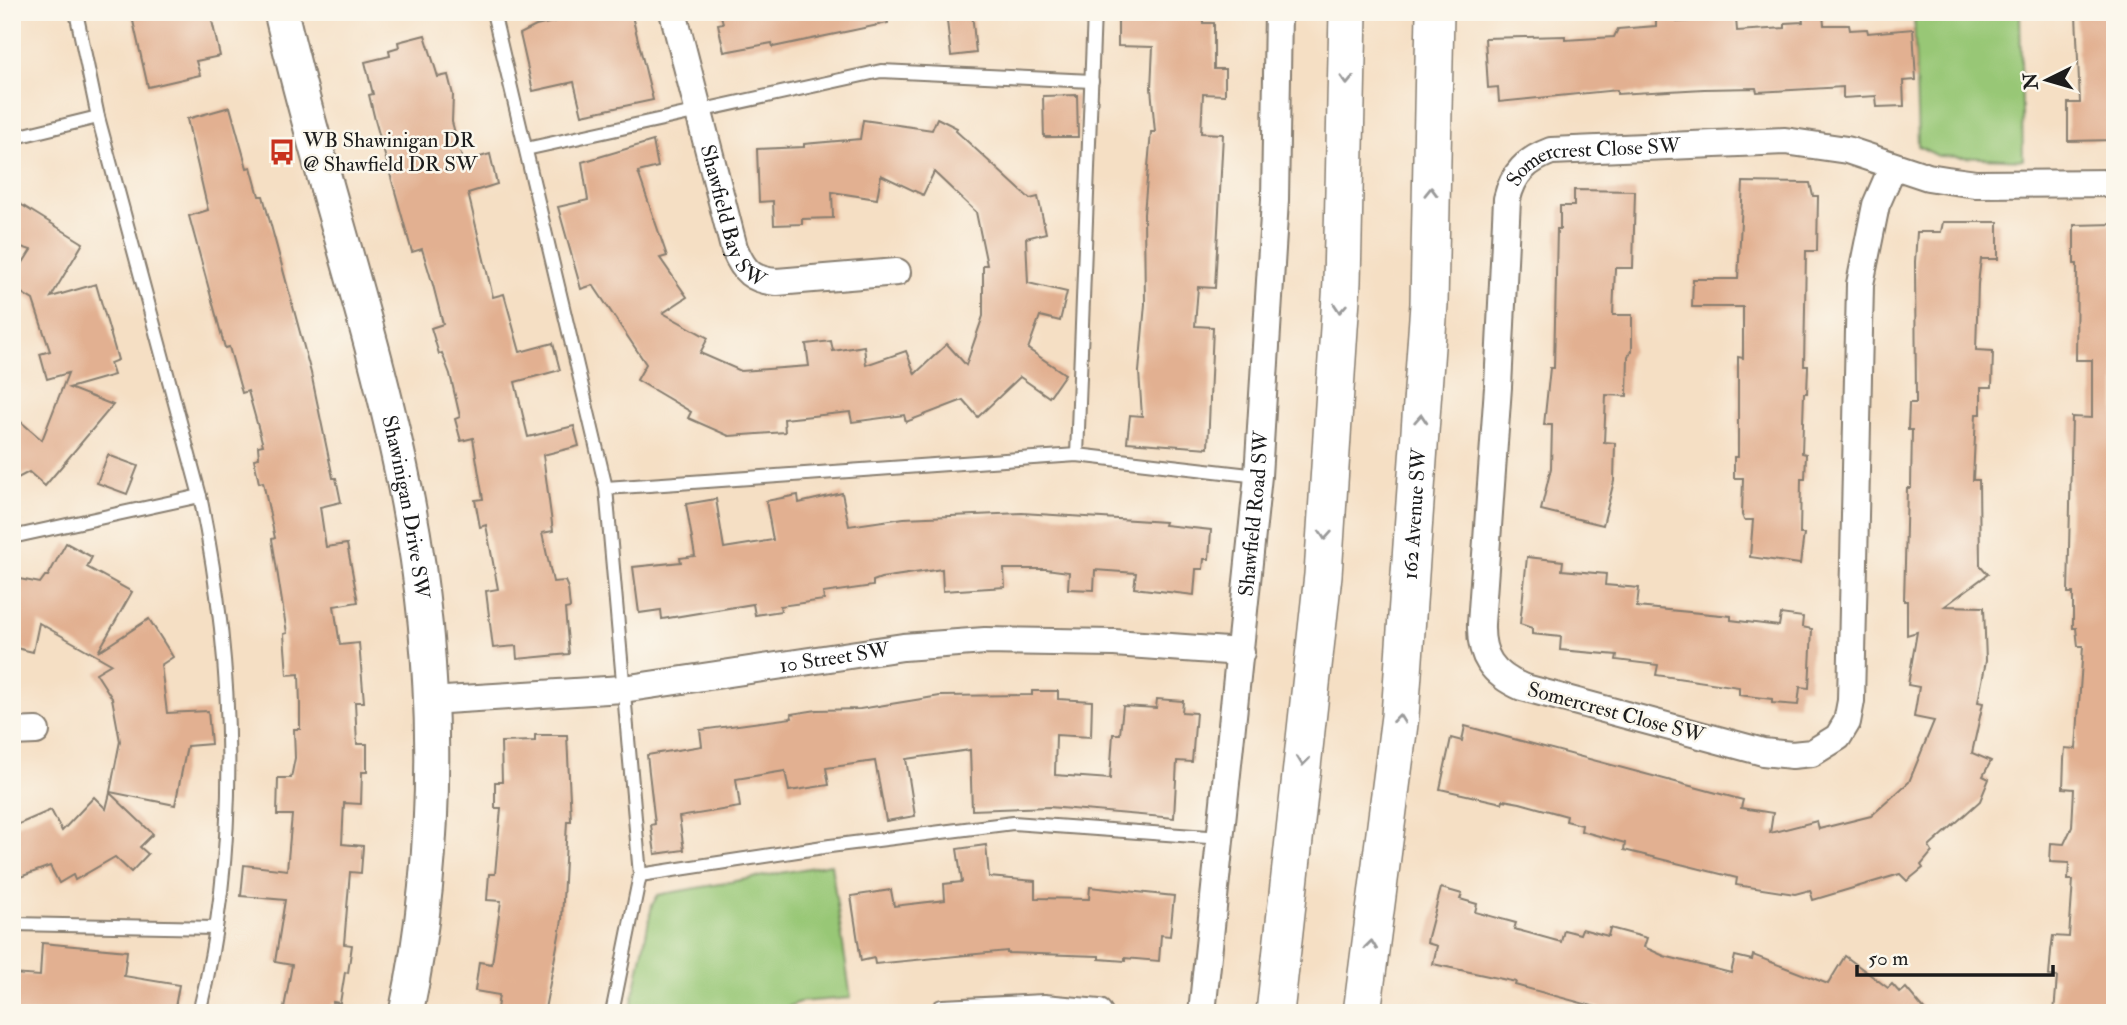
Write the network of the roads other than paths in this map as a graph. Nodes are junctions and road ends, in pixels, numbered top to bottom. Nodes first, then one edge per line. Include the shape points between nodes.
1 (76, 12) edge
2 (282, 12) edge
3 (493, 12) edge
4 (673, 12) edge
5 (1094, 12) edge
6 (1278, 12) edge
7 (1348, 12) edge
8 (1435, 12) edge
9 (1092, 81) junction
10 (698, 110) junction
11 (98, 117) junction
12 (12, 138) edge
13 (526, 149) junction
14 (1893, 166) junction
15 (2115, 183) edge
16 (897, 272) dead end
17 (1077, 455) junction
18 (1258, 475) junction
19 (606, 488) junction
20 (200, 496) junction
21 (12, 537) edge
22 (1241, 652) junction
23 (623, 689) junction
24 (429, 701) junction
25 (1223, 838) junction
26 (640, 874) junction
27 (12, 924) edge
28 (216, 928) junction
29 (199, 1013) edge
30 (406, 1013) edge
31 (612, 1013) edge
32 (943, 1013) edge
33 (1099, 1013) edge
34 (1202, 1013) edge
35 (1275, 1013) edge
36 (1362, 1013) edge

1 - 11 lane
2 - 24 street, Shawinigan Drive SW via 405,488 418,565
3 - 13 lane
4 - 10 street, Shawfield Bay SW
5 - 9 lane
6 - 18 street, Shawfield Road SW via 1275,200
7 -> 35 main road via 1342,282 1323,575
36 -> 8 main road, 162 Avenue SW via 1400,716 1429,304
9 - 10 lane via 881,71
9 - 17 lane
10 - 13 lane
10 - 16 street, Shawfield Bay SW via 734,248 749,275 777,282
11 - 12 lane
11 - 20 lane
13 - 19 lane
14 - 14 street, Somercrest Close SW via 1813,143 1746,140 1551,151 1518,172 1507,199 1480,639 1497,674 1522,687 1763,752 1812,753 1838,737 1851,701 1860,284 1876,205
14 - 15 street, Somercrest Close SW via 1976,184
17 - 18 lane
17 - 19 lane
18 - 22 street, Shawfield Road SW
19 - 23 lane
20 - 21 lane
20 - 28 lane via 213,558 227,694 228,805
22 - 23 street, 10 Street SW via 1114,643 985,641 903,647
22 - 25 street, Shawfield Road SW
23 - 24 street, 10 Street SW
23 - 26 lane
24 - 30 street, Shawinigan Drive SW via 426,866
25 - 26 lane via 1013,823
25 - 34 street, Shawfield Road SW
26 - 31 lane
27 - 28 lane
28 - 29 lane
32 - 33 street via 1044,1008

